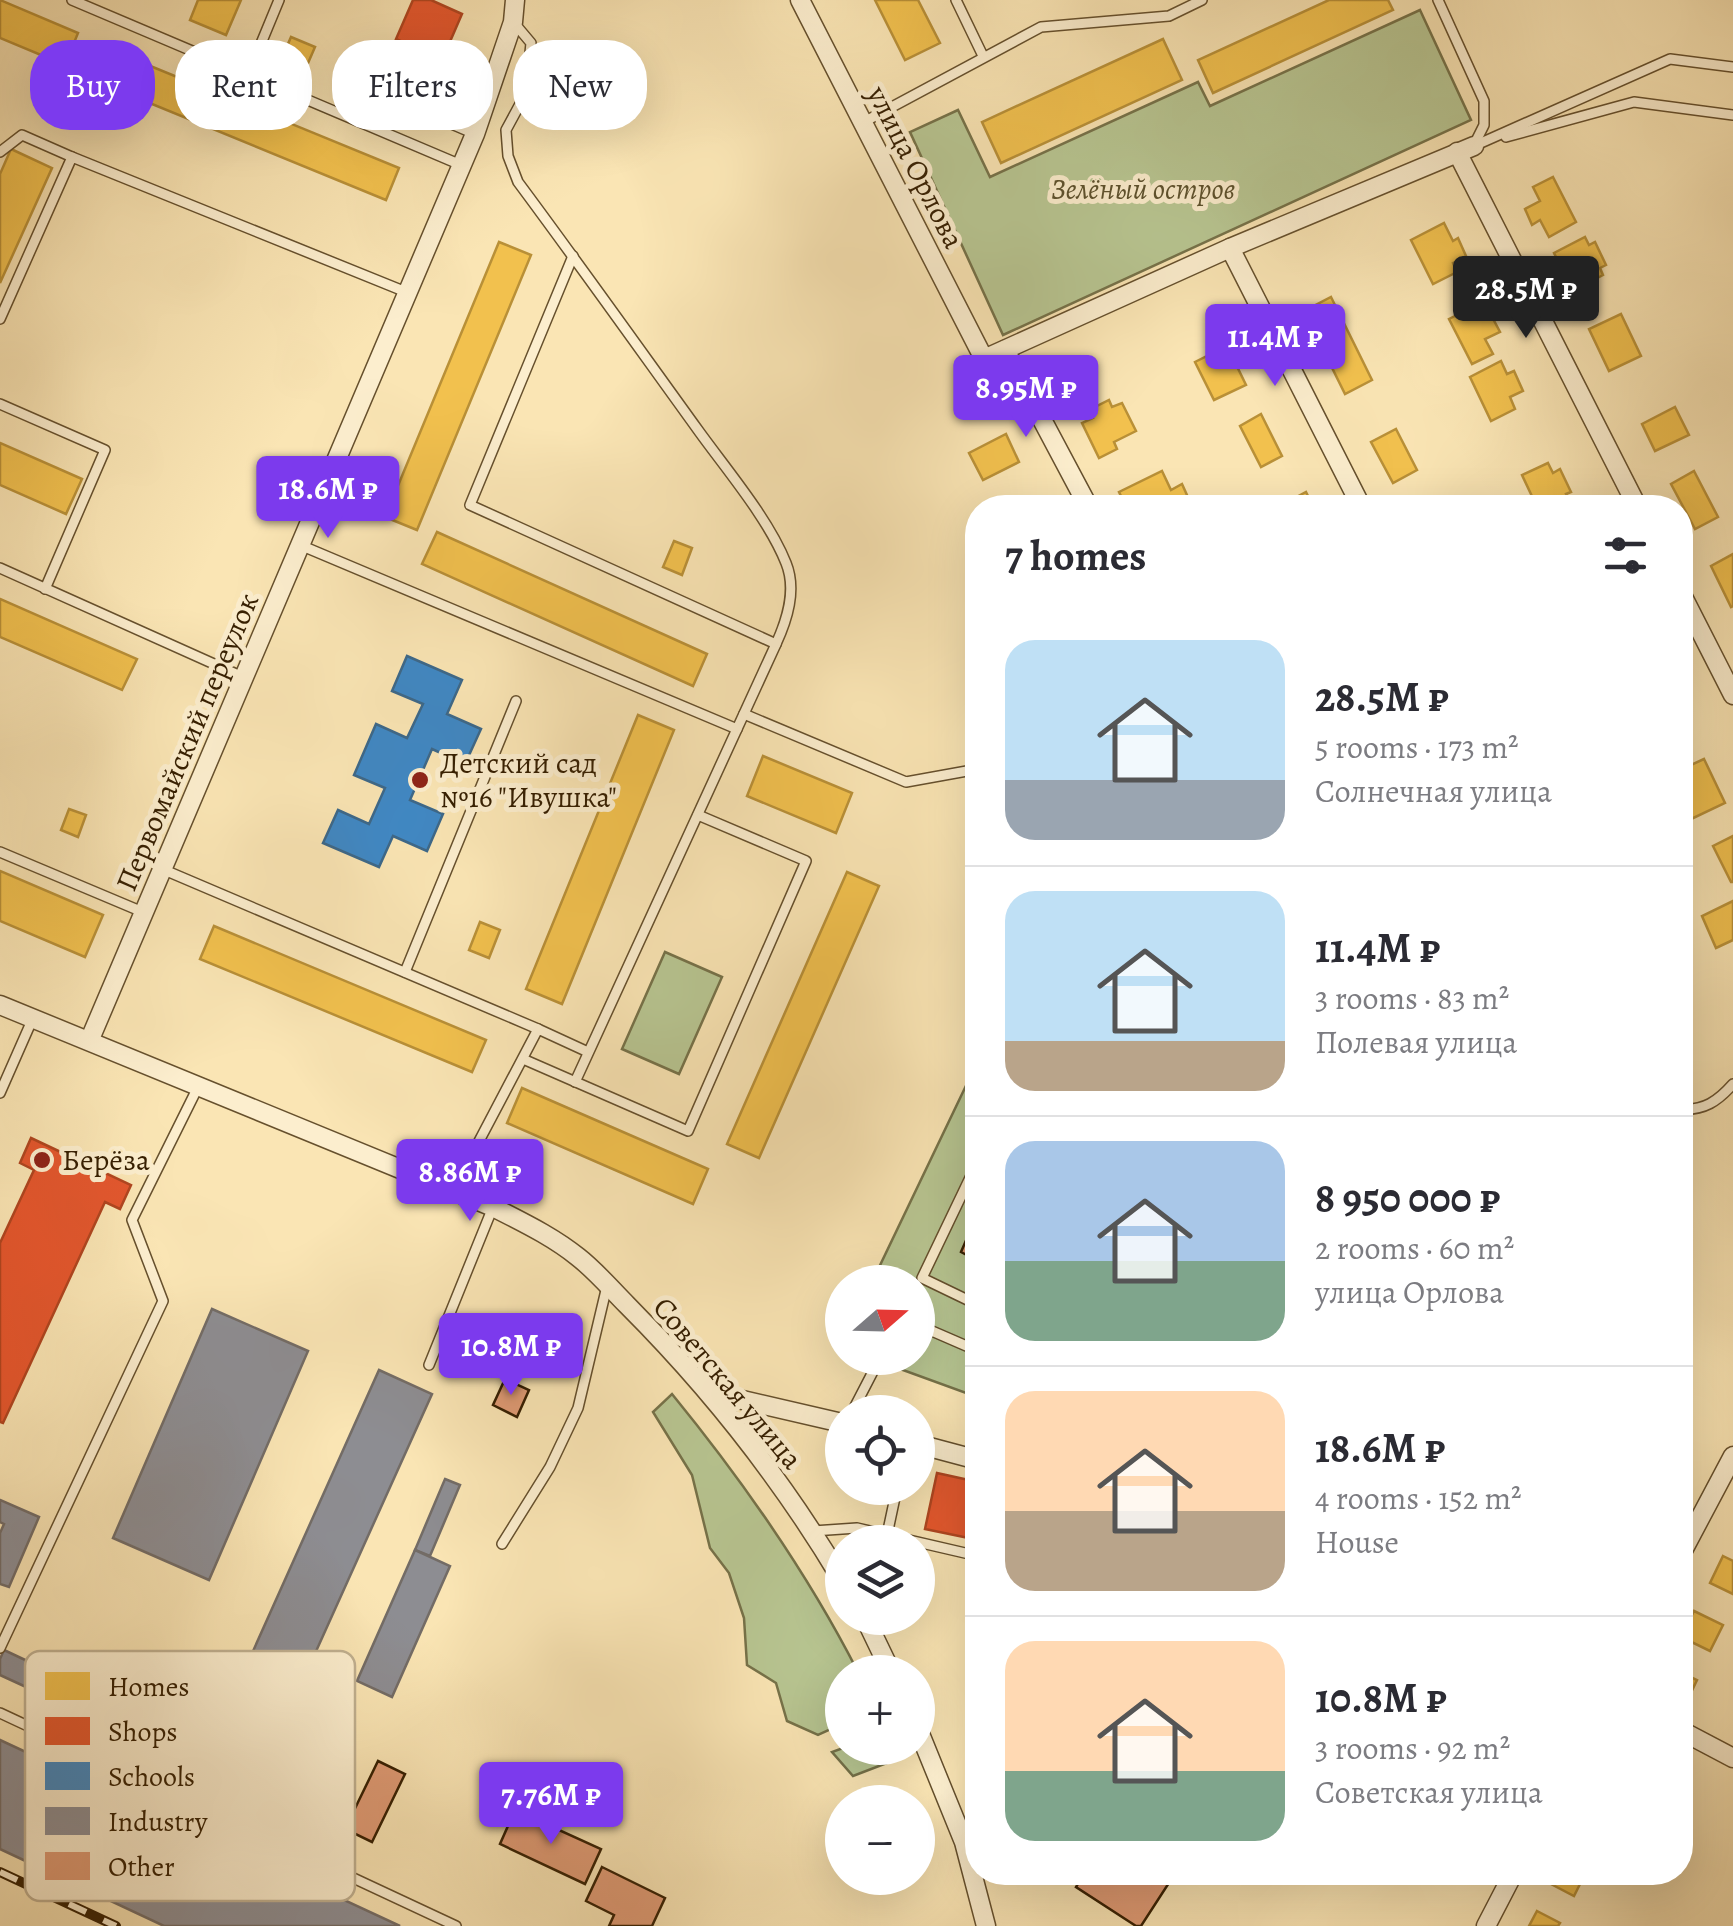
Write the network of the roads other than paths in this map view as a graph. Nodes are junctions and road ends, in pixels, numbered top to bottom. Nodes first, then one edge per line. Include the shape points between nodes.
1 (74, 0) edge
2 (279, 0) edge
3 (514, 0) edge
4 (800, 0) edge
5 (956, 0) edge
6 (1202, 0) edge
7 (1438, 0) edge
8 (513, 22) junction
9 (262, 40) edge
10 (175, 44) edge
11 (982, 56) junction
12 (1733, 66) edge
13 (312, 102) edge
14 (1733, 116) edge
15 (862, 123) junction
16 (466, 130) edge
17 (475, 134) junction
18 (1465, 149) junction
19 (0, 152) edge
20 (72, 157) junction
21 (462, 165) junction
22 (1230, 248) junction
23 (573, 256) junction
24 (406, 292) junction
25 (0, 319) edge
26 (1005, 350) junction
27 (0, 404) edge
28 (1081, 495) edge
29 (1355, 495) edge
30 (1632, 495) edge
31 (300, 546) junction
32 (0, 568) edge
33 (46, 588) junction
34 (1693, 617) edge
35 (776, 644) junction
36 (243, 677) junction
37 (1733, 695) edge
38 (516, 702) dead end
39 (744, 714) junction
40 (737, 730) junction
41 (965, 771) edge
42 (698, 815) junction
43 (0, 852) edge
44 (162, 869) junction
45 (145, 913) junction
46 (405, 972) junction
47 (0, 1004) edge
48 (34, 1018) junction
49 (538, 1030) junction
50 (90, 1039) junction
51 (588, 1052) junction
52 (523, 1059) junction
53 (575, 1082) junction
54 (1733, 1084) edge
55 (198, 1086) junction
56 (0, 1093) edge
57 (1693, 1110) edge
58 (965, 1188) edge
59 (473, 1199) junction
60 (493, 1207) junction
61 (928, 1265) edge
62 (607, 1286) junction
63 (935, 1288) edge
64 (965, 1300) edge
65 (935, 1333) edge
66 (965, 1346) edge
67 (429, 1365) dead end
68 (708, 1392) junction
69 (825, 1419) edge
70 (935, 1449) edge
71 (1733, 1456) edge
72 (965, 1457) edge
73 (825, 1530) edge
74 (813, 1531) junction
75 (1693, 1531) edge
76 (502, 1544) dead end
77 (935, 1546) edge
78 (825, 1551) edge
79 (965, 1553) edge
80 (0, 1648) edge
81 (0, 1713) edge
82 (25, 1725) edge
83 (1693, 1737) edge
84 (1733, 1758) edge
85 (933, 1765) edge
86 (965, 1846) edge
87 (355, 1879) edge
88 (975, 1885) edge
89 (1507, 1885) edge
90 (456, 1926) edge
91 (986, 1926) edge
92 (1486, 1926) edge

1 - 10 lane
2 - 9 lane
3 - 8 street, Первомайский переулок
4 - 15 street, улица Орлова
5 - 11 lane
6 - 11 lane via 1168,16 1041,27
7 - 18 lane via 1484,101 1484,125
8 - 17 street, Первомайский переулок
8 - 23 lane via 532,44 526,93 506,130 508,156 518,182
11 - 15 lane
12 - 18 lane via 1670,59
13 - 21 lane
14 - 18 lane via 1634,102
15 - 26 street, улица Орлова via 984,359
16 - 17 lane
17 - 21 street, Первомайский переулок
18 - 22 street
18 - 30 street
19 - 20 lane via 22,135
20 - 24 lane
20 - 25 lane
21 - 24 street, Первомайский переулок
22 - 26 street
22 - 29 street
23 - 35 lane via 788,565 791,595
23 - 35 lane via 470,505
24 - 31 street, Первомайский переулок
26 - 28 street
27 - 33 lane via 104,450
31 - 36 street, Первомайский переулок
31 - 40 lane
32 - 33 lane
33 - 36 lane
34 - 37 street
35 - 39 lane
36 - 44 street, Первомайский переулок
38 - 46 lane
39 - 40 lane
39 - 41 lane via 906,782
40 - 42 lane
42 - 51 lane
42 - 53 lane via 806,861 688,1131
43 - 45 lane
44 - 45 street, Первомайский переулок
44 - 46 lane
45 - 50 street, Первомайский переулок
46 - 49 lane
47 - 48 street, Советская улица
48 - 50 street, Советская улица
48 - 56 lane
49 - 51 lane
49 - 52 lane
50 - 55 street, Советская улица
51 - 53 lane
52 - 53 lane
52 - 59 lane via 476,1146
54 - 57 lane via 1718,1101
55 - 59 street, Советская улица
55 - 80 lane via 132,1220 163,1301
58 - 61 lane
59 - 60 street, Советская улица
60 - 62 street, Советская улица via 560,1244
60 - 67 lane
62 - 68 street, Советская улица
62 - 76 lane via 578,1408
63 - 64 lane
65 - 66 lane
68 - 69 street
68 - 74 street, Советская улица
70 - 72 street
71 - 75 street
73 - 74 lane
74 - 78 street, Советская улица
77 - 79 lane
81 - 82 lane
83 - 84 street
85 - 86 street
87 - 90 lane
88 - 91 street
89 - 92 street

